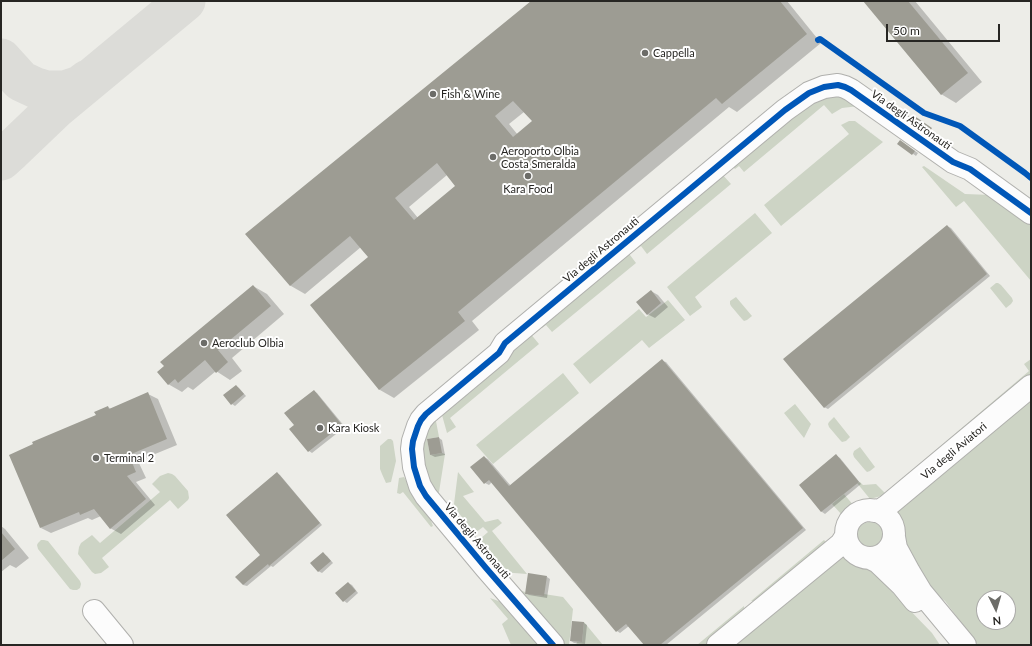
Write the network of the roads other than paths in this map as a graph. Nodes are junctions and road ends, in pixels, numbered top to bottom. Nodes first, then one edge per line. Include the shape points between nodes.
1 (1031, 214) edge
2 (1031, 386) edge
3 (874, 511) junction
4 (846, 536) junction
5 (894, 537) junction
6 (870, 558) junction
7 (94, 611) dead end
8 (122, 645) edge
9 (553, 645) edge
10 (718, 645) edge
11 (951, 645) edge
12 (965, 645) edge

1 - 9 street, Via degli Astronauti via 970,169 953,162 851,90 838,85 824,87 809,92 785,110 505,343 499,353 426,414 418,426 412,449 420,486
2 - 3 street, Via degli Aviatori via 887,506
3 - 4 street via 859,513 854,517 849,523
3 - 5 street via 886,517 891,523
4 - 6 street via 856,554
4 - 10 street via 842,544
5 - 6 street via 888,550
5 - 12 street via 896,548 917,585
6 - 11 street via 878,562 902,585
7 - 8 street

